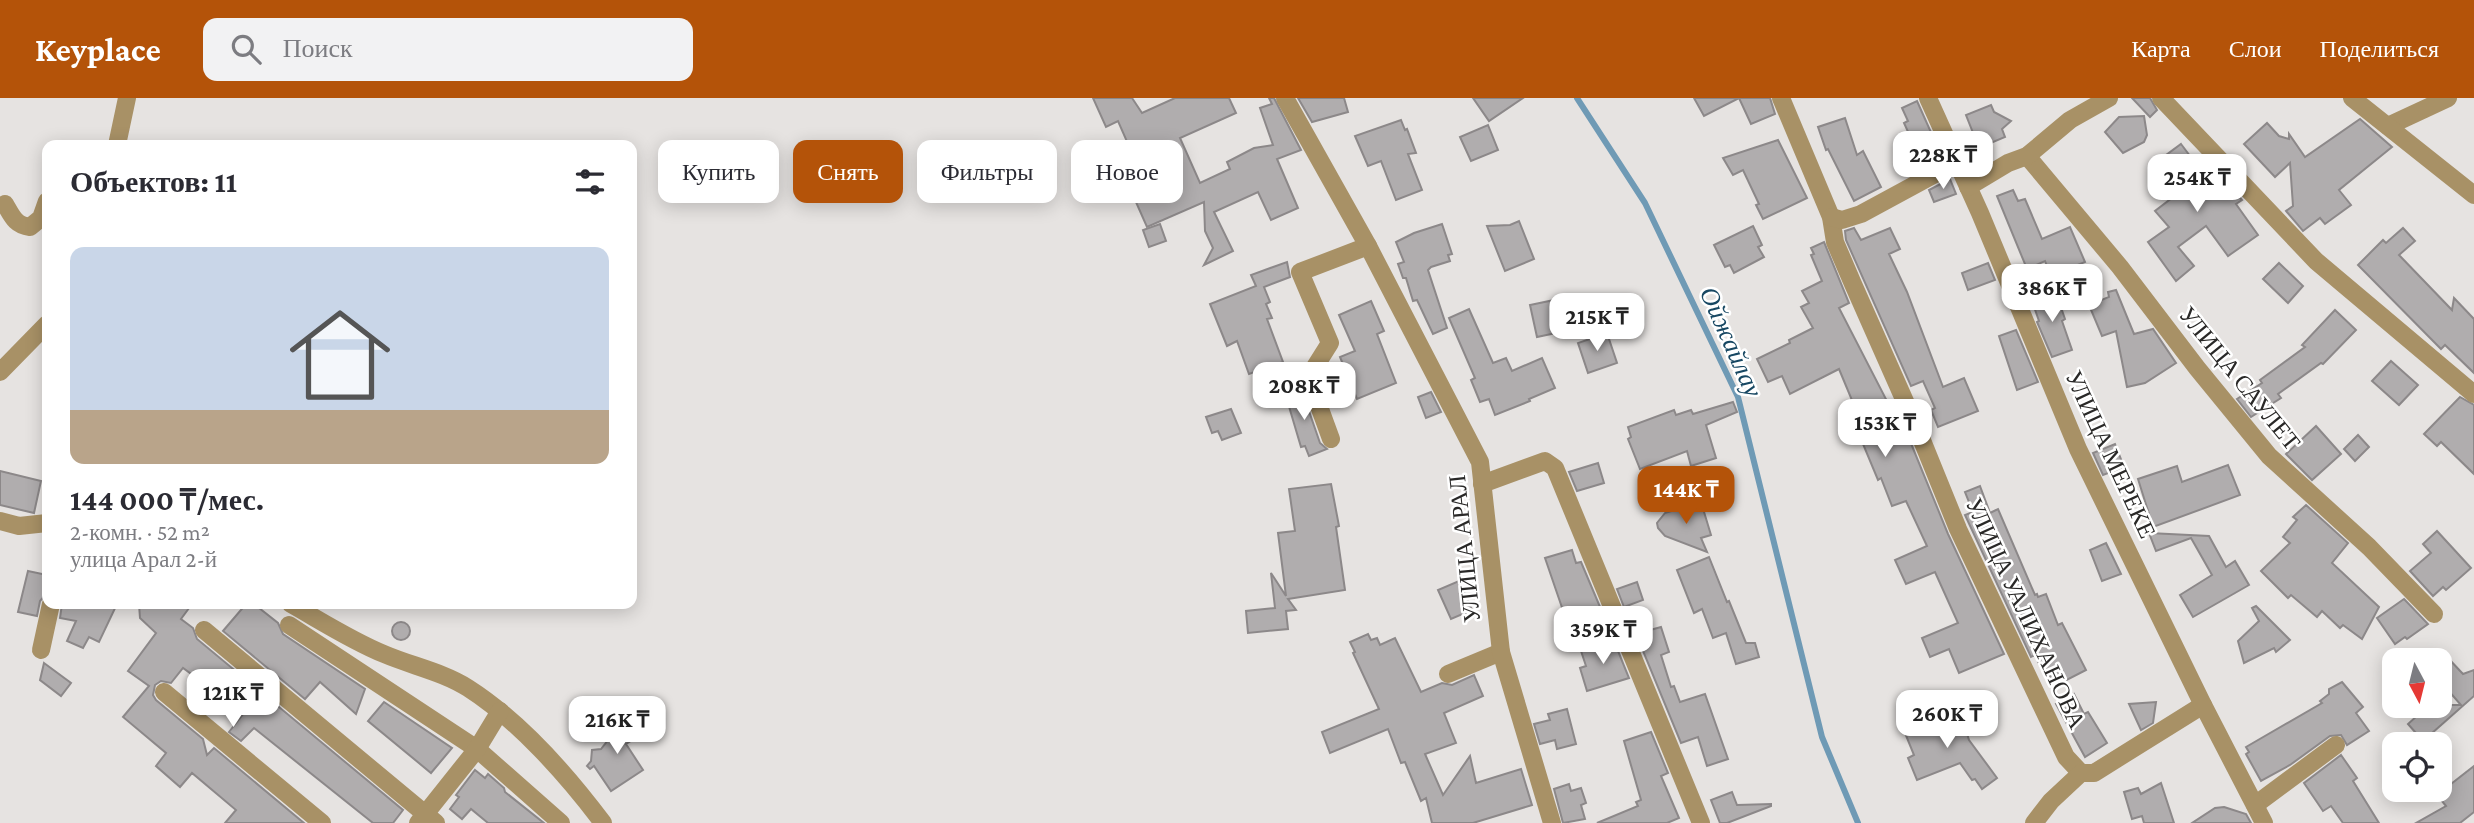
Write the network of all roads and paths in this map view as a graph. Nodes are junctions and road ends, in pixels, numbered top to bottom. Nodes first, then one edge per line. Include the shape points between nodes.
1 (127, 98) edge
2 (1285, 98) edge
3 (1781, 98) edge
4 (1928, 98) edge
5 (2109, 98) edge
6 (2161, 98) edge
7 (2352, 98) edge
8 (2448, 98) edge
9 (2388, 125) junction
10 (118, 140) edge
11 (2027, 156) junction
12 (1957, 162) junction
13 (1968, 187) junction
14 (2474, 195) edge
15 (5, 204) dead end
16 (42, 215) edge
17 (1831, 217) junction
18 (1368, 246) junction
19 (42, 329) edge
20 (0, 372) edge
21 (2474, 394) edge
22 (1331, 439) dead end
23 (1482, 484) junction
24 (0, 521) edge
25 (42, 524) edge
26 (50, 609) edge
27 (299, 609) edge
28 (2434, 614) dead end
29 (289, 625) dead end
30 (204, 630) dead end
31 (41, 650) dead end
32 (1501, 652) junction
33 (1448, 674) dead end
34 (164, 692) dead end
35 (2203, 705) junction
36 (500, 711) junction
37 (2336, 745) dead end
38 (477, 749) junction
39 (2081, 773) junction
40 (2255, 805) junction
41 (426, 820) edge
42 (322, 823) edge
43 (561, 823) edge
44 (603, 823) edge
45 (1552, 823) edge
46 (1701, 823) edge
47 (2034, 823) edge
48 (2264, 823) edge

1 - 10 street
2 - 18 street, УЛИЦА АРАЛ
3 - 17 street, УЛИЦА УАЛИХАНОВА
4 - 12 street, УЛИЦА МЕРЕКЕ
5 - 11 street via 2070,120
6 - 21 street via 2316,261
7 - 9 street
8 - 9 street
9 - 14 street
11 - 13 street
11 - 28 street, УЛИЦА САУЛЕТ via 2269,456
12 - 13 street, УЛИЦА МЕРЕКЕ
12 - 17 street via 1861,214
13 - 35 street, УЛИЦА МЕРЕКЕ via 2078,449
15 - 16 street via 20,225 30,227
17 - 39 street, УЛИЦА УАЛИХАНОВА via 1840,252 1958,529 2066,757
18 - 22 street via 1300,272 1329,343 1313,370 1312,387
18 - 23 street, УЛИЦА АРАЛ via 1480,461
19 - 20 street
23 - 32 street, УЛИЦА АРАЛ
23 - 46 street via 1545,461 1555,468
24 - 25 street via 19,526
26 - 31 street
27 - 36 street via 383,654 466,687
29 - 38 street
30 - 41 street
32 - 33 street
32 - 45 street, УЛИЦА АРАЛ
34 - 42 street
35 - 39 street via 2094,773
35 - 40 street, УЛИЦА МЕРЕКЕ
36 - 38 street
36 - 44 street via 578,789
37 - 40 street
38 - 41 street
38 - 43 street
39 - 47 street
40 - 48 street, УЛИЦА МЕРЕКЕ

